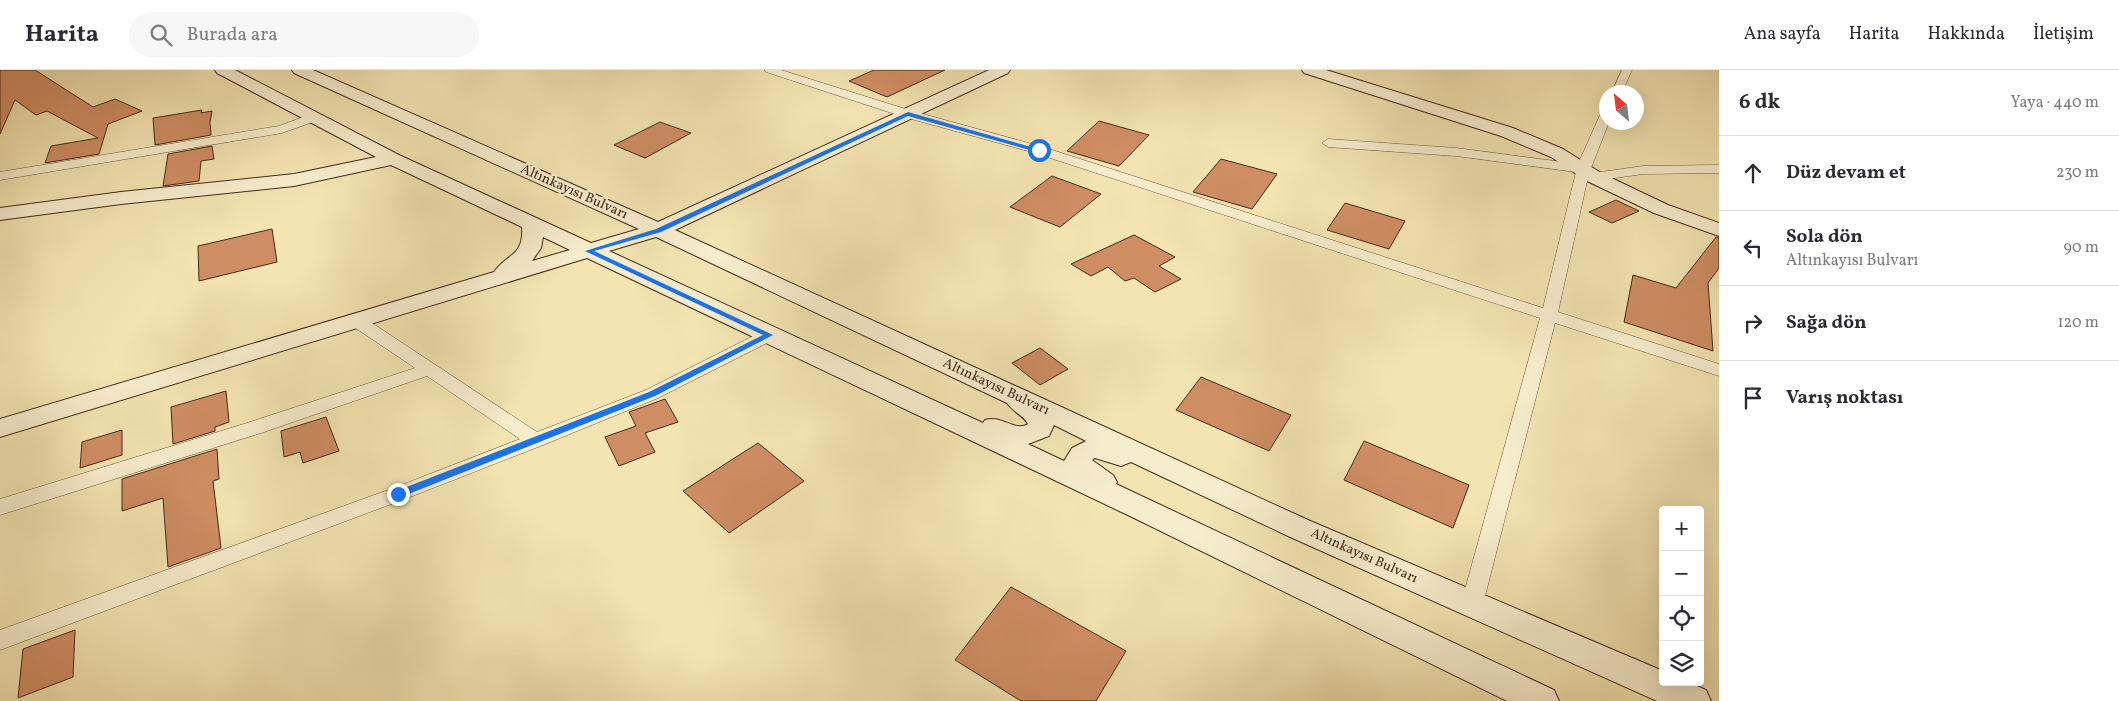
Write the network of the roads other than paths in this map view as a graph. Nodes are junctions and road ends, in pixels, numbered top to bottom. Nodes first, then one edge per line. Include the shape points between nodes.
1 (223, 70) edge
2 (239, 70) edge
3 (770, 70) edge
4 (1002, 70) edge
5 (1310, 70) edge
6 (1627, 70) edge
7 (291, 79) edge
8 (1620, 85) edge
9 (908, 114) junction
10 (314, 117) junction
11 (1601, 130) edge
12 (1328, 142) dead end
13 (393, 159) junction
14 (1719, 169) edge
15 (1588, 173) junction
16 (0, 176) edge
17 (0, 214) edge
18 (532, 224) junction
19 (658, 230) junction
20 (1719, 230) edge
21 (588, 251) junction
22 (498, 278) junction
23 (1549, 316) junction
24 (356, 321) junction
25 (769, 335) junction
26 (429, 370) junction
27 (1719, 370) edge
28 (999, 388) junction
29 (0, 428) edge
30 (536, 440) junction
31 (0, 507) edge
32 (1178, 526) junction
33 (1379, 563) junction
34 (1472, 604) junction
35 (0, 640) edge
36 (1542, 701) edge
37 (1694, 701) edge

1 - 10 main road
2 - 7 main road, Altınkayısı Bulvarı via 270,81
3 - 9 street
4 - 9 main road
5 - 15 main road via 1507,132 1557,153
6 - 8 street
7 - 10 main road via 292,95
7 - 19 main road, Altınkayısı Bulvarı via 450,137
9 - 19 main road
9 - 23 street via 1039,150
10 - 13 main road
10 - 16 street via 282,129
11 - 15 street
12 - 15 street via 1456,152
13 - 17 main road via 294,180
13 - 18 main road
14 - 15 street
15 - 20 main road via 1661,209
15 - 23 street
18 - 21 main road
18 - 22 main road via 534,240 528,252
19 - 21 main road
19 - 28 main road, Altınkayısı Bulvarı
21 - 22 main road
21 - 25 main road
22 - 24 main road
23 - 27 street
23 - 34 street
24 - 26 street
24 - 29 main road
25 - 28 main road via 823,346 882,368 1020,437 1040,429 1041,421 1034,413
25 - 30 street via 652,394
25 - 32 main road
26 - 30 street
26 - 31 street
28 - 33 main road, Altınkayısı Bulvarı
30 - 35 street
32 - 33 main road via 1084,469 1078,461 1081,454 1088,449 1101,448 1310,542
32 - 36 main road
33 - 34 main road, Altınkayısı Bulvarı
34 - 37 main road, Altınkayısı Bulvarı

